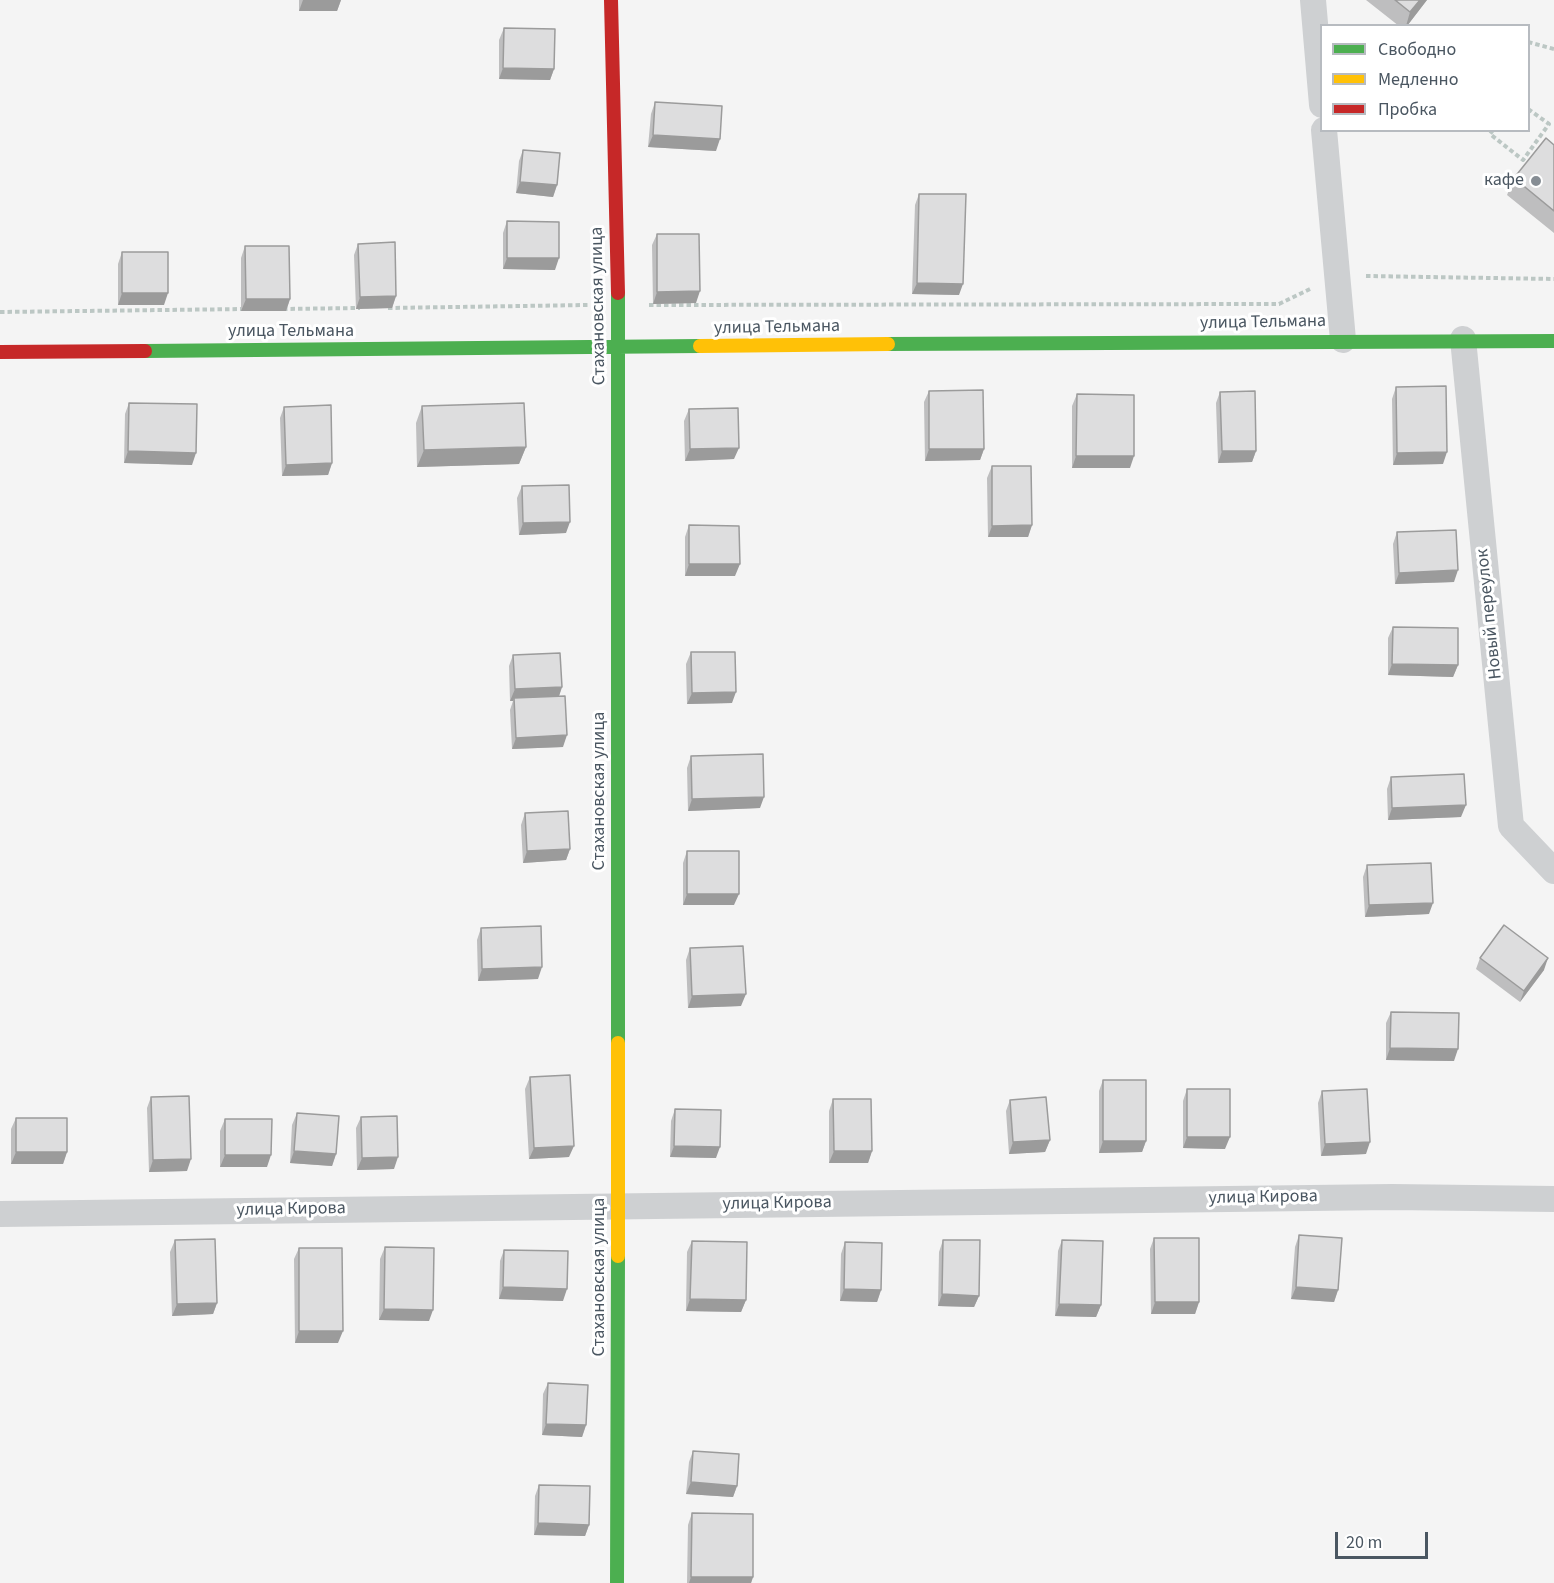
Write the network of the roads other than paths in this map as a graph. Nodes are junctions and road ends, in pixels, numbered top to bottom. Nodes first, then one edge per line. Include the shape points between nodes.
1 (611, 0) edge
2 (1313, 0) edge
3 (1320, 82) edge
4 (1324, 132) edge
5 (1463, 339) junction
6 (1343, 340) junction
7 (1554, 341) edge
8 (619, 347) junction
9 (0, 352) edge
10 (1554, 871) edge
11 (1554, 1198) edge
12 (618, 1205) junction
13 (0, 1214) edge
14 (617, 1583) edge

1 - 8 street, Стахановская улица
2 - 3 street
4 - 6 street
5 - 6 street, улица Тельмана
5 - 7 street, улица Тельмана
5 - 10 street, Новый переулок via 1510,826
6 - 8 street, улица Тельмана
8 - 9 street, улица Тельмана
8 - 12 street, Стахановская улица
11 - 12 street, улица Кирова
12 - 13 street, улица Кирова
12 - 14 street, Стахановская улица

